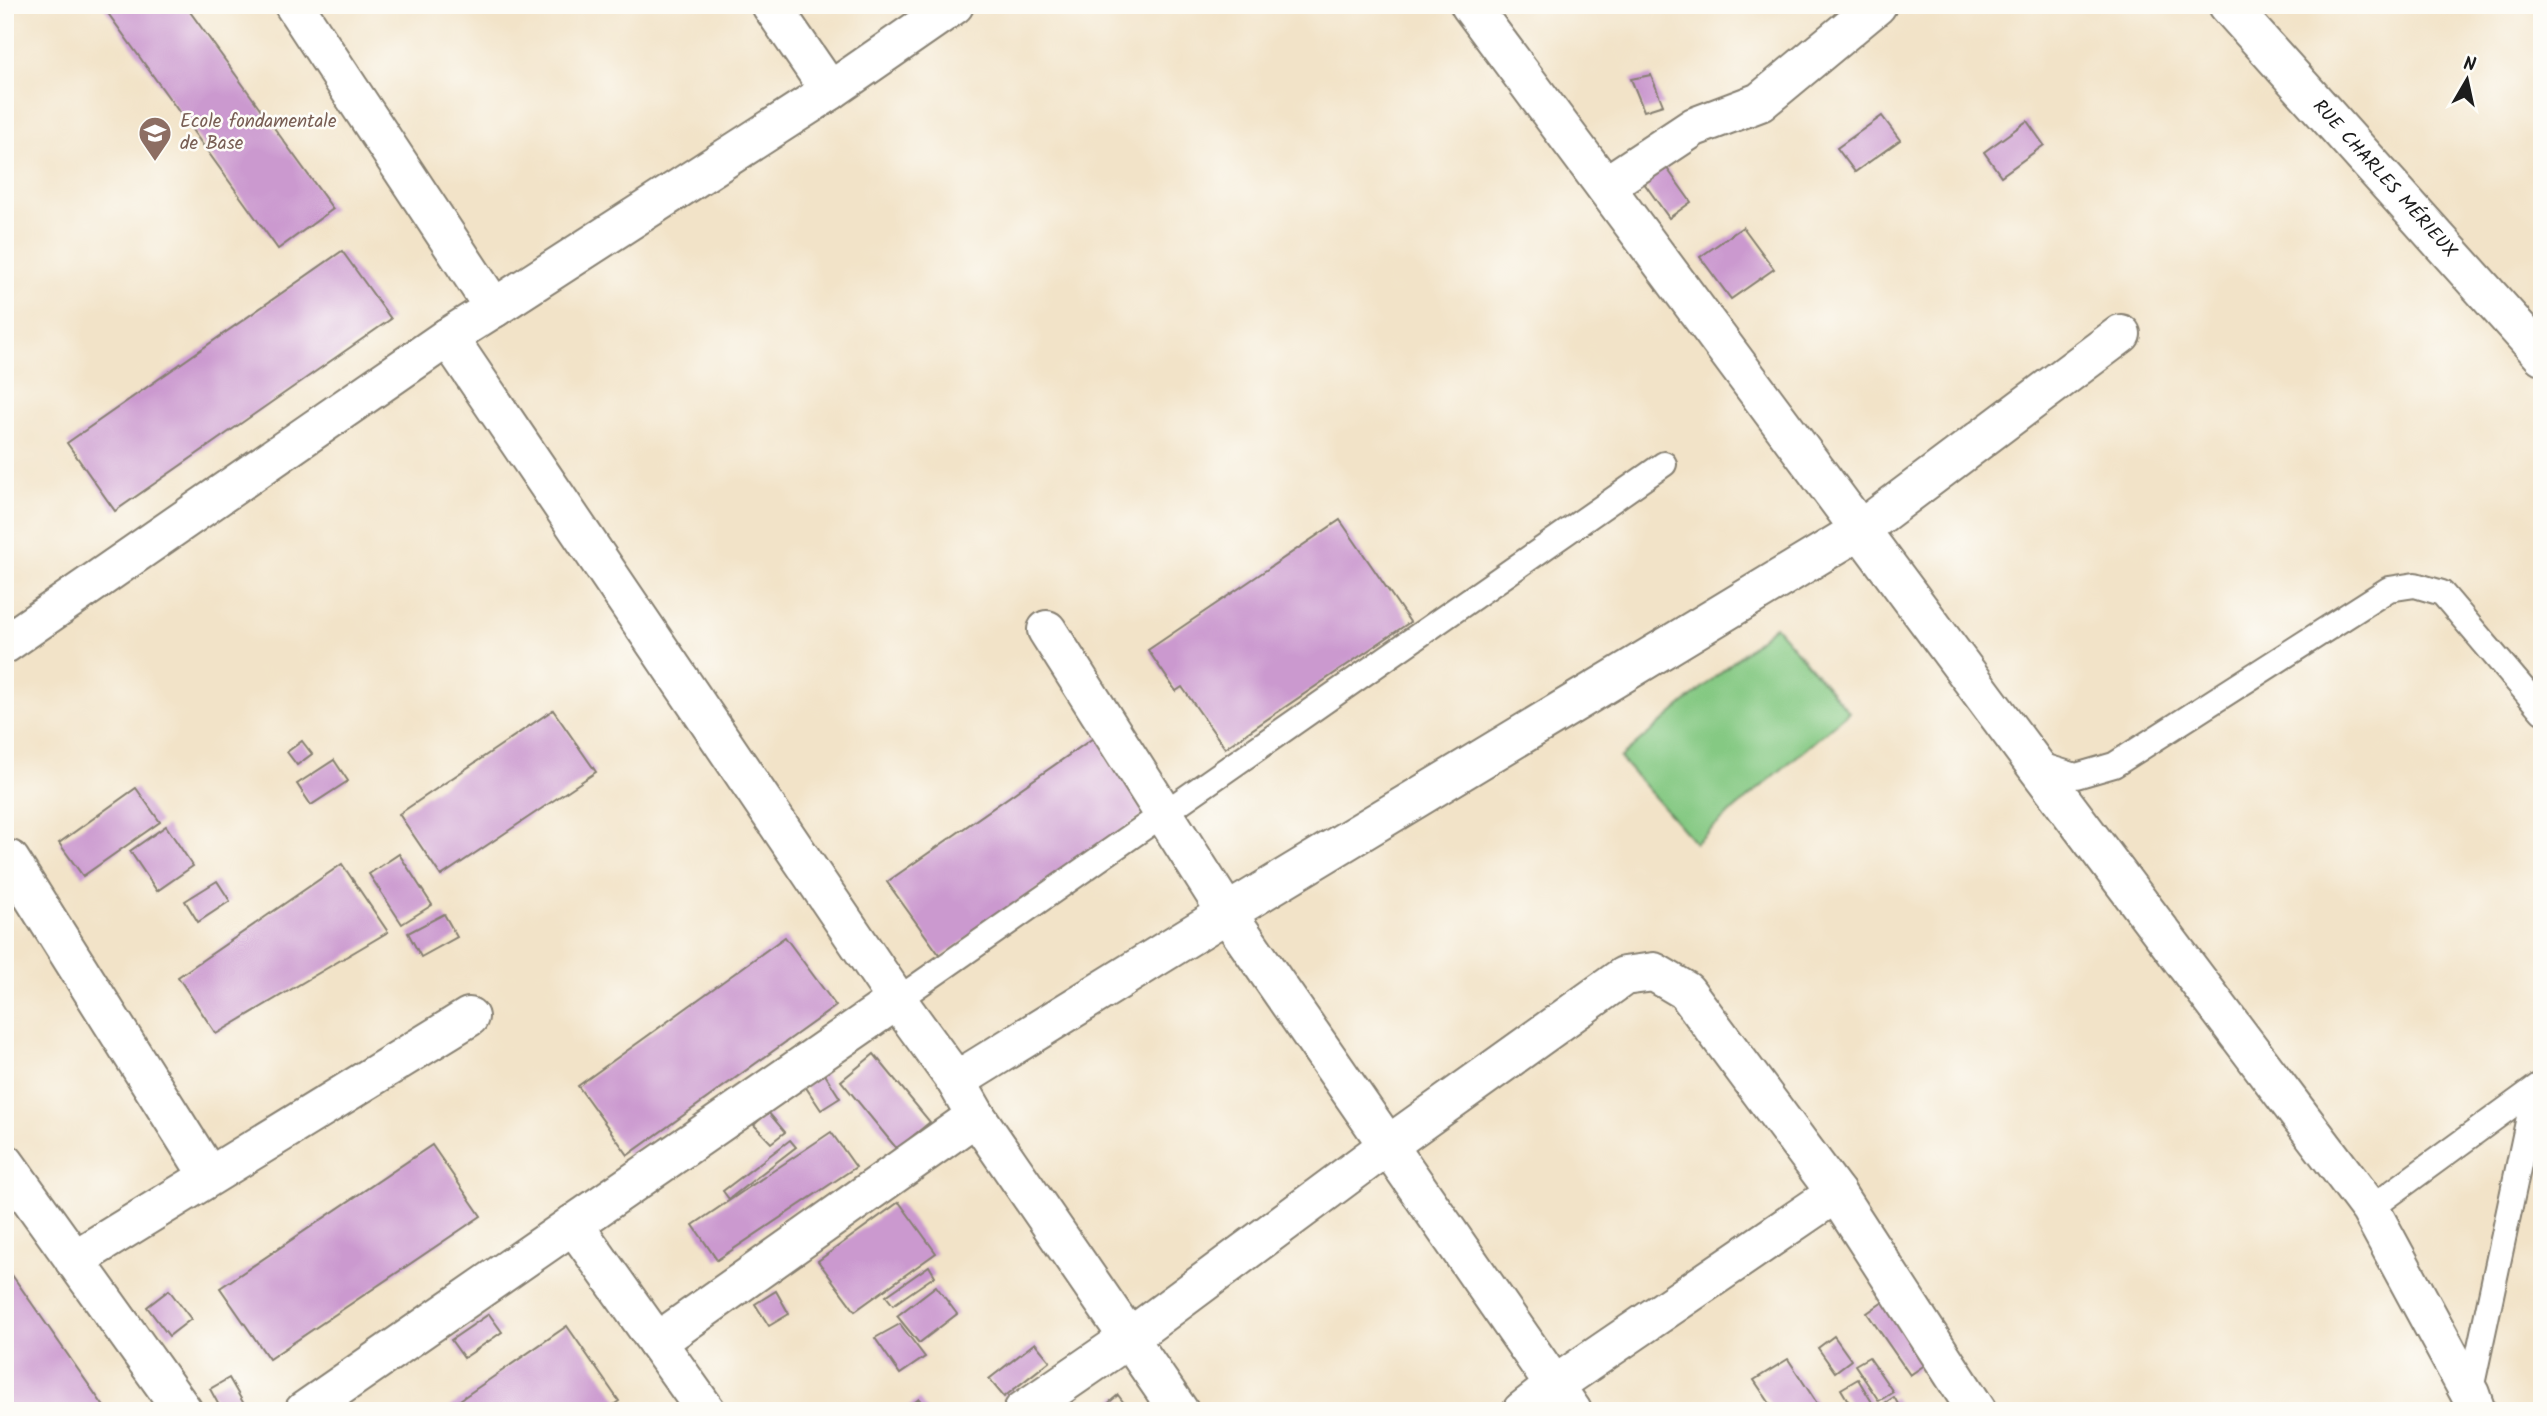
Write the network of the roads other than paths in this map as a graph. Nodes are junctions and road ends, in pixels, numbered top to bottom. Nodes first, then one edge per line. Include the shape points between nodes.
1 (294, 5) edge
2 (771, 5) edge
3 (954, 5) edge
4 (1470, 5) edge
5 (1877, 5) edge
6 (2228, 5) edge
7 (830, 91) junction
8 (1605, 186) junction
9 (494, 308) junction
10 (2122, 334) dead end
11 (448, 337) junction
12 (2542, 355) edge
13 (1664, 464) dead end
14 (1860, 530) junction
15 (1047, 630) dead end
16 (5, 643) edge
17 (2542, 711) edge
18 (2033, 762) junction
19 (1164, 813) junction
20 (10, 860) dead end
21 (1227, 914) junction
22 (897, 1000) junction
23 (469, 1017) dead end
24 (956, 1081) junction
25 (2538, 1086) edge
26 (976, 1116) junction
27 (1387, 1146) junction
28 (5, 1163) edge
29 (209, 1176) junction
30 (1836, 1193) junction
31 (2370, 1209) junction
32 (573, 1224) junction
33 (74, 1259) junction
34 (1129, 1338) junction
35 (657, 1342) junction
36 (1564, 1398) edge
37 (2473, 1402) edge
38 (183, 1411) edge
39 (304, 1411) edge
40 (706, 1411) edge
41 (1023, 1411) edge
42 (1179, 1411) edge
43 (1522, 1411) edge
44 (1977, 1411) edge

1 - 9 street
2 - 7 street
3 - 7 street
4 - 8 street
5 - 8 street via 1760,102 1694,127
6 - 12 street, RUE CHARLES MÉRIEUX
7 - 9 street
8 - 14 street
9 - 11 street
10 - 14 street
11 - 16 street
11 - 22 street
13 - 19 lane
14 - 18 street
14 - 21 street
15 - 19 street
17 - 18 lane via 2442,593 2415,584 2389,589 2113,765 2076,776
18 - 31 street
19 - 21 street
19 - 22 lane
20 - 29 street
21 - 24 street
21 - 27 street
22 - 24 street
22 - 32 street
23 - 29 street
24 - 26 street
25 - 31 lane
25 - 37 lane
26 - 34 street
26 - 35 street
27 - 30 street via 1624,976 1654,972 1686,991
27 - 34 street
27 - 36 street
28 - 33 street
29 - 33 street
30 - 36 street
30 - 44 street
31 - 37 street
32 - 35 street
32 - 39 street
33 - 38 street
34 - 41 street
34 - 42 street
35 - 40 street
36 - 43 street

